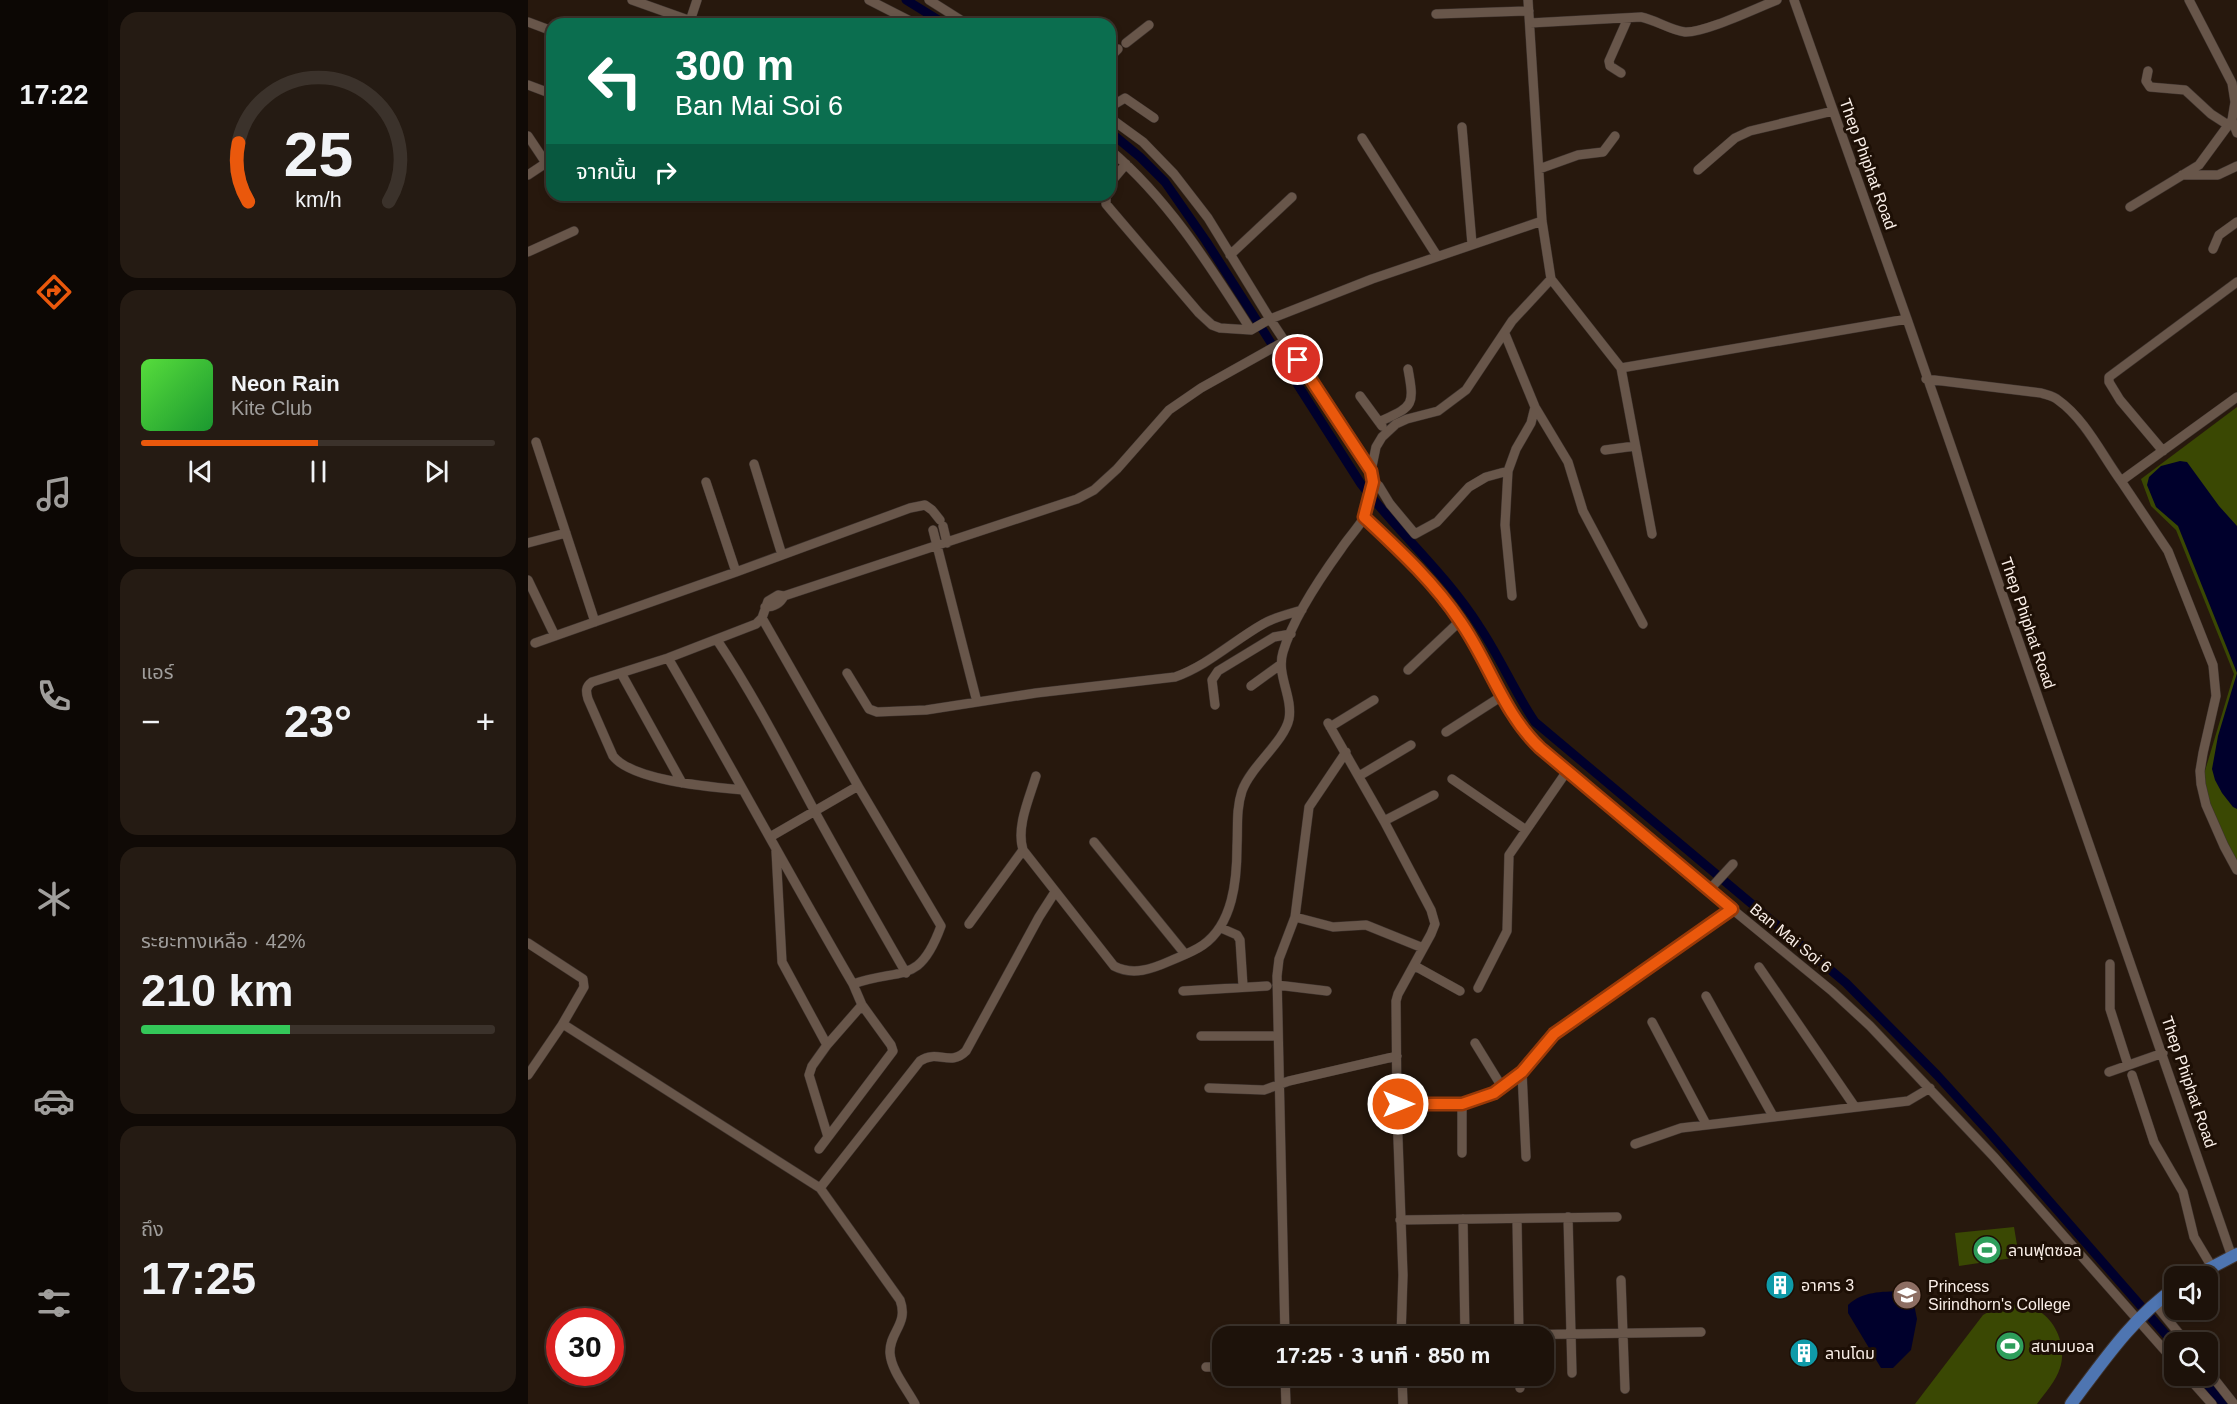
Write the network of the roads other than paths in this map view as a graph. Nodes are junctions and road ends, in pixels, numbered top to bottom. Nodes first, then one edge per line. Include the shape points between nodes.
1 (632, 0) edge
2 (697, 0) edge
3 (869, 0) edge
4 (928, 0) edge
5 (1528, 0) edge
6 (1777, 0) edge
7 (1794, 0) edge
8 (2189, 0) edge
9 (1529, 11) junction
10 (1436, 14) dead end
11 (679, 18) edge
12 (691, 18) edge
13 (904, 18) edge
14 (957, 18) edge
15 (1628, 18) junction
16 (528, 22) edge
17 (1530, 23) junction
18 (1149, 25) dead end
19 (546, 29) edge
20 (1116, 52) edge
21 (2148, 71) dead end
22 (1621, 73) dead end
23 (528, 85) edge
24 (546, 91) edge
25 (1116, 103) edge
26 (1833, 111) junction
27 (1154, 118) dead end
28 (1116, 121) edge
29 (2230, 123) junction
30 (1462, 127) dead end
31 (2237, 134) edge
32 (528, 136) edge
33 (1615, 136) dead end
34 (1362, 138) dead end
35 (1116, 155) edge
36 (546, 157) edge
37 (546, 163) edge
38 (1126, 164) junction
39 (2237, 166) edge
40 (1539, 169) junction
41 (1698, 170) dead end
42 (2182, 174) junction
43 (528, 175) edge
44 (1116, 176) edge
45 (1292, 197) dead end
46 (1106, 201) edge
47 (2130, 207) dead end
48 (1542, 221) junction
49 (2237, 222) edge
50 (574, 231) dead end
51 (1472, 244) junction
52 (2213, 249) dead end
53 (528, 252) edge
54 (1230, 255) junction
55 (1437, 256) junction
56 (1551, 279) junction
57 (2237, 282) edge
58 (1907, 319) junction
59 (1269, 320) junction
60 (1252, 329) junction
61 (1505, 334) junction
62 (1282, 343) junction
63 (1622, 368) junction
64 (1408, 369) dead end
65 (1926, 379) junction
66 (1359, 396) dead end
67 (2237, 397) edge
68 (1535, 407) junction
69 (1379, 422) junction
70 (1387, 433) junction
71 (536, 442) dead end
72 (1635, 446) junction
73 (1605, 450) dead end
74 (2163, 451) junction
75 (754, 464) dead end
76 (1371, 471) junction
77 (1508, 471) junction
78 (2121, 481) junction
79 (706, 483) dead end
80 (1372, 486) junction
81 (1364, 517) junction
82 (566, 533) junction
83 (1652, 534) dead end
84 (528, 543) edge
85 (942, 545) junction
86 (782, 555) junction
87 (736, 572) junction
88 (528, 580) edge
89 (1512, 596) dead end
90 (1302, 610) junction
91 (762, 618) junction
92 (1460, 621) junction
93 (595, 622) junction
94 (1643, 624) dead end
95 (1291, 634) junction
96 (555, 636) junction
97 (717, 639) junction
98 (535, 643) dead end
99 (668, 658) junction
100 (1280, 665) junction
101 (1408, 670) dead end
102 (621, 673) junction
103 (847, 674) dead end
104 (1251, 686) dead end
105 (1502, 696) junction
106 (1374, 700) dead end
107 (977, 702) junction
108 (1215, 705) dead end
109 (1446, 732) dead end
110 (1411, 745) dead end
111 (1346, 752) junction
112 (1567, 771) junction
113 (1036, 776) dead end
114 (1359, 776) junction
115 (1452, 779) dead end
116 (682, 783) junction
117 (858, 786) junction
118 (743, 790) junction
119 (1434, 795) dead end
120 (814, 810) junction
121 (1384, 821) junction
122 (1526, 830) junction
123 (770, 837) junction
124 (1094, 843) dead end
125 (1023, 850) junction
126 (776, 851) junction
127 (1733, 864) dead end
128 (2237, 870) edge
129 (1712, 886) junction
130 (1055, 892) junction
131 (1732, 909) junction
132 (1294, 917) junction
133 (969, 924) dead end
134 (1221, 927) junction
135 (528, 943) edge
136 (1423, 948) junction
137 (1185, 954) junction
138 (2110, 964) dead end
139 (1414, 966) junction
140 (1760, 967) dead end
141 (906, 973) junction
142 (853, 984) junction
143 (1272, 985) junction
144 (1243, 986) junction
145 (1478, 988) dead end
146 (1184, 991) dead end
147 (1327, 991) dead end
148 (1460, 991) dead end
149 (1706, 996) dead end
150 (862, 1005) junction
151 (1652, 1022) dead end
152 (562, 1025) junction
153 (1201, 1036) dead end
154 (1278, 1036) junction
155 (1475, 1043) dead end
156 (827, 1045) junction
157 (2163, 1053) junction
158 (1397, 1056) junction
159 (2128, 1065) junction
160 (1522, 1072) junction
161 (2109, 1072) dead end
162 (528, 1075) edge
163 (2132, 1075) dead end
164 (1280, 1085) junction
165 (1502, 1087) junction
166 (1209, 1088) dead end
167 (1930, 1088) junction
168 (1398, 1104) junction
169 (1462, 1104) junction
170 (1855, 1107) junction
171 (1773, 1116) junction
172 (1706, 1124) junction
173 (828, 1137) junction
174 (1635, 1144) dead end
175 (819, 1149) dead end
176 (1462, 1153) dead end
177 (1526, 1157) dead end
178 (820, 1188) junction
179 (1568, 1217) junction
180 (1617, 1217) dead end
181 (1463, 1219) junction
182 (1400, 1220) junction
183 (1517, 1220) junction
184 (2235, 1256) edge
185 (2211, 1266) edge
186 (2214, 1266) edge
187 (1621, 1280) dead end
188 (2164, 1297) edge
189 (2147, 1311) junction
190 (1285, 1326) edge
191 (1401, 1326) edge
192 (1465, 1326) edge
193 (1519, 1326) edge
194 (1624, 1332) junction
195 (1701, 1332) dead end
196 (2173, 1332) edge
197 (1570, 1334) junction
198 (1554, 1335) edge
199 (2164, 1342) edge
200 (1206, 1367) dead end
201 (1212, 1367) edge
202 (1572, 1373) dead end
203 (2218, 1382) edge
204 (1285, 1386) edge
205 (1402, 1386) edge
206 (2196, 1386) edge
207 (1625, 1389) dead end
208 (2234, 1400) edge
209 (915, 1404) edge
210 (1286, 1404) edge
211 (1403, 1404) edge
212 (2071, 1404) edge
213 (2212, 1404) edge

1 - 11 street
2 - 12 street
3 - 13 street
4 - 14 street
5 - 9 street
6 - 15 street via 1697,31 1679,31 1641,17
7 - 26 street, Thep Phiphat Road
8 - 29 street via 2232,82 2235,102
9 - 10 street
9 - 17 street
15 - 17 street
15 - 22 street via 1609,61
16 - 19 street
17 - 40 street
18 - 20 street
21 - 29 street via 2146,81 2150,87 2184,90 2211,114
23 - 24 street
25 - 27 street via 1125,98
26 - 41 street via 1742,135 1729,141
26 - 58 street, Thep Phiphat Road
28 - 54 street via 1143,141 1174,174
29 - 31 street
29 - 42 street via 2206,158
30 - 51 street
32 - 36 street
33 - 40 street via 1603,152 1578,155
34 - 55 street
35 - 38 street
37 - 43 street
38 - 44 street
38 - 60 street via 1177,220
39 - 42 street via 2218,175
40 - 48 street
42 - 47 street
45 - 54 street
46 - 60 street via 1212,325 1230,330
48 - 51 street
48 - 56 street
49 - 52 street via 2219,235
50 - 53 street
51 - 55 street
54 - 59 street
55 - 59 street
56 - 61 street
56 - 63 street
57 - 74 street via 2109,377 2120,400
58 - 63 street
58 - 65 street, Thep Phiphat Road
59 - 60 street
59 - 62 street
61 - 68 street
61 - 70 street via 1457,398 1438,411 1407,419
62 - 76 street
62 - 85 street via 1169,410 1117,470 1094,490 1055,508
63 - 72 street
64 - 69 street via 1413,394 1410,403
65 - 78 street via 2057,398 2086,430
65 - 157 street, Thep Phiphat Road
66 - 69 street
67 - 74 street
68 - 77 street
68 - 94 street via 1564,454 1583,511
69 - 70 street
70 - 76 street via 1376,447
71 - 82 street
72 - 73 street
72 - 83 street
74 - 78 street
75 - 86 street
76 - 80 street
77 - 80 street via 1469,487 1437,522 1415,534 1379,486
77 - 89 street via 1505,525
78 - 128 street via 2168,551 2213,665 2216,696 2201,762 2201,784 2206,805
79 - 87 street
80 - 81 street
81 - 90 street
81 - 92 street, Ban Mai Soi 6 via 1421,573
82 - 84 street
82 - 93 street
85 - 86 street via 932,510 925,505
85 - 91 street via 778,595 768,601
85 - 107 street
86 - 87 street
87 - 93 street
88 - 96 street
90 - 95 street
90 - 107 street via 1264,623 1192,671 1175,676
91 - 97 street
91 - 117 street
92 - 101 street
92 - 105 street, Ban Mai Soi 6
93 - 96 street
95 - 100 street
95 - 108 street via 1274,637 1218,671 1212,680
96 - 98 street
97 - 99 street
97 - 120 street
99 - 102 street
99 - 118 street
100 - 104 street
100 - 134 street via 1290,708 1288,721 1243,789 1237,812 1233,896
102 - 116 street
102 - 116 street via 592,682 586,691 613,756 630,767
103 - 107 street via 869,709 877,712
105 - 109 street
105 - 112 street, Ban Mai Soi 6 via 1528,737
106 - 111 street via 1329,725
110 - 114 street
111 - 114 street
111 - 132 street via 1309,807
112 - 122 street
112 - 129 street, Ban Mai Soi 6
113 - 125 street via 1022,825
114 - 121 street
115 - 122 street
116 - 118 street
117 - 120 street
117 - 141 street via 941,926 918,967
118 - 123 street
119 - 121 street
120 - 123 street
120 - 141 street
121 - 136 street via 1431,910 1435,924
122 - 145 street via 1509,855 1507,931
123 - 126 street
124 - 137 street
125 - 130 street
125 - 133 street
126 - 142 street
126 - 156 street via 782,962
127 - 129 street
129 - 131 street, Ban Mai Soi 6
130 - 137 street via 1109,960 1121,969 1140,971
130 - 178 street via 966,1051 955,1058 933,1055 920,1061
131 - 160 street via 1554,1034
131 - 167 street, Ban Mai Soi 6 via 1832,990
132 - 136 street via 1333,927 1366,925
132 - 143 street
134 - 137 street via 1205,944
134 - 144 street via 1240,940
135 - 152 street via 585,982
136 - 139 street
138 - 159 street via 2110,1009
139 - 148 street
139 - 158 street via 1396,1001
140 - 170 street
141 - 142 street
142 - 150 street
143 - 144 street
143 - 147 street
143 - 154 street
144 - 146 street
149 - 171 street
150 - 156 street
150 - 173 street via 893,1048
151 - 172 street
152 - 162 street
152 - 178 street
153 - 154 street
154 - 164 street
155 - 165 street
156 - 173 street via 809,1075
157 - 159 street
157 - 184 street, Thep Phiphat Road
158 - 164 street
158 - 168 street
159 - 161 street
160 - 165 street
160 - 177 street
163 - 185 street via 2154,1142 2183,1192 2194,1237
164 - 166 street via 1255,1091
164 - 190 street
165 - 169 street
167 - 170 street via 1908,1101
167 - 189 street, Ban Mai Soi 6
168 - 169 street
168 - 182 street
169 - 176 street
170 - 171 street
171 - 172 street
172 - 174 street
173 - 175 street
178 - 209 street via 900,1300 902,1323 891,1347 891,1360
179 - 180 street
179 - 183 street
179 - 197 street
181 - 182 street
181 - 183 street
181 - 192 street
182 - 191 street
183 - 193 street
184 - 186 main road
187 - 194 street
188 - 189 main road
189 - 196 street
189 - 199 street, Ban Mai Soi 6
189 - 212 main road
194 - 195 street
194 - 197 street
194 - 207 street
197 - 198 street
197 - 202 street
200 - 201 street
203 - 208 street
204 - 210 street
205 - 211 street
206 - 213 street

